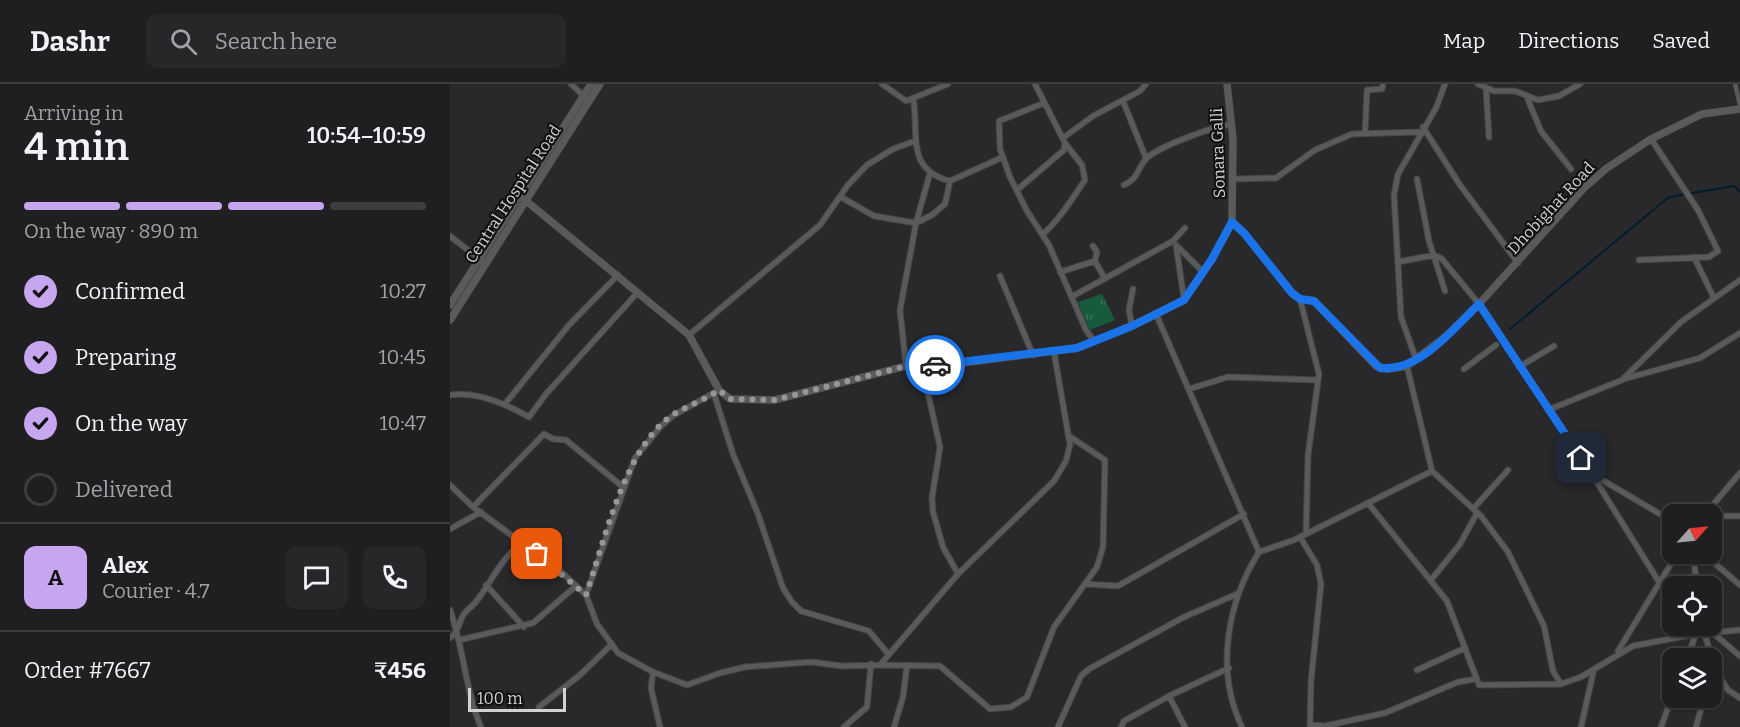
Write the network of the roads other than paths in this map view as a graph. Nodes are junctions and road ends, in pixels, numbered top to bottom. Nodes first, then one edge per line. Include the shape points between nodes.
1 (570, 84) edge
2 (591, 84) edge
3 (600, 84) edge
4 (882, 84) edge
5 (948, 84) edge
6 (1035, 84) edge
7 (1146, 84) edge
8 (1227, 84) edge
9 (1383, 84) edge
10 (1445, 84) edge
11 (1478, 84) edge
12 (1580, 84) edge
13 (1735, 84) edge
14 (1486, 88) junction
15 (1526, 95) junction
16 (913, 98) junction
17 (586, 99) junction
18 (1123, 101) junction
19 (1044, 103) junction
20 (1740, 107) edge
21 (1232, 124) junction
22 (1422, 130) junction
23 (1365, 133) junction
24 (1489, 137) dead end
25 (1650, 139) junction
26 (915, 141) junction
27 (1064, 141) junction
28 (1003, 157) junction
29 (1146, 158) junction
30 (1571, 169) dead end
31 (930, 173) junction
32 (1233, 179) junction
33 (1417, 179) dead end
34 (950, 181) junction
35 (1124, 185) dead end
36 (1017, 190) junction
37 (523, 197) junction
38 (841, 197) junction
39 (1232, 222) junction
40 (916, 223) junction
41 (1185, 228) dead end
42 (1043, 234) junction
43 (450, 236) edge
44 (1174, 243) junction
45 (1093, 246) dead end
46 (1434, 255) junction
47 (1694, 257) junction
48 (1639, 260) dead end
49 (482, 261) junction
50 (1095, 261) junction
51 (1398, 262) junction
52 (1518, 263) junction
53 (1060, 272) junction
54 (1203, 272) junction
55 (618, 275) junction
56 (1000, 276) dead end
57 (1105, 279) junction
58 (1740, 280) edge
59 (1133, 288) dead end
60 (1445, 291) dead end
61 (638, 292) junction
62 (1073, 296) junction
63 (1714, 298) junction
64 (1300, 299) junction
65 (1184, 300) junction
66 (1479, 304) junction
67 (450, 305) edge
68 (1156, 314) junction
69 (450, 320) edge
70 (1132, 326) junction
71 (1740, 333) edge
72 (689, 335) junction
73 (1094, 341) junction
74 (1496, 345) dead end
75 (1554, 346) dead end
76 (1054, 352) junction
77 (1032, 355) junction
78 (1416, 359) junction
79 (906, 366) junction
80 (922, 366) junction
81 (1407, 366) junction
82 (1519, 367) junction
83 (1464, 369) dead end
84 (1318, 380) junction
85 (1622, 380) junction
86 (1190, 389) junction
87 (716, 392) junction
88 (450, 395) edge
89 (505, 404) junction
90 (1548, 410) junction
91 (1069, 436) junction
92 (1508, 470) dead end
93 (1432, 471) junction
94 (1740, 473) edge
95 (1592, 474) junction
96 (450, 485) edge
97 (623, 487) junction
98 (452, 491) edge
99 (1368, 503) junction
100 (1714, 504) edge
101 (473, 507) junction
102 (1475, 511) junction
103 (481, 512) junction
104 (1244, 514) junction
105 (1662, 515) edge
106 (1722, 516) edge
107 (1740, 516) edge
108 (450, 529) edge
109 (1303, 536) junction
110 (522, 543) junction
111 (1259, 552) junction
112 (1671, 564) edge
113 (1716, 564) edge
114 (958, 574) junction
115 (1431, 580) junction
116 (1659, 582) junction
117 (1086, 584) junction
118 (486, 585) junction
119 (1740, 585) edge
120 (576, 586) junction
121 (1237, 594) junction
122 (586, 595) junction
123 (450, 610) edge
124 (452, 619) edge
125 (524, 627) junction
126 (1740, 630) edge
127 (1722, 631) edge
128 (458, 632) junction
129 (1686, 636) edge
130 (1717, 636) edge
131 (450, 638) edge
132 (459, 640) junction
133 (612, 644) junction
134 (1465, 648) junction
135 (1617, 653) junction
136 (889, 655) junction
137 (1740, 656) edge
138 (871, 664) junction
139 (880, 665) junction
140 (907, 665) junction
141 (1229, 669) junction
142 (1594, 669) junction
143 (1417, 670) dead end
144 (653, 672) junction
145 (1476, 679) junction
146 (1722, 680) edge
147 (1561, 684) junction
148 (1169, 696) junction
149 (1740, 698) edge
150 (539, 707) dead end
151 (1668, 708) edge
152 (1701, 708) edge
153 (1310, 726) edge
154 (481, 727) edge
155 (660, 727) edge
156 (844, 727) edge
157 (894, 727) edge
158 (1058, 727) edge
159 (1121, 727) edge
160 (1185, 727) edge
161 (1242, 727) edge
162 (1581, 727) edge
163 (1661, 727) edge
164 (1696, 727) edge

1 - 17 street
2 - 17 street, Central Hospital Road
3 - 17 street, Central Hospital Road
4 - 16 street via 906,101
5 - 16 street
6 - 19 street
7 - 18 street
8 - 21 street, Sonara Galli
9 - 23 street via 1382,89 1367,90
10 - 22 street via 1437,108
11 - 14 street
12 - 15 street via 1567,93 1543,100
13 - 20 street
14 - 15 street
14 - 24 street
15 - 30 street via 1541,131
16 - 26 street
17 - 37 street, Central Hospital Road
18 - 27 street via 1093,116
18 - 29 street
19 - 27 street
19 - 28 street via 999,121
20 - 25 street, Dhobighat Road via 1702,114
21 - 29 street via 1211,128
21 - 32 street, Sonara Galli
22 - 23 street
22 - 51 street via 1398,174 1394,195
22 - 52 street
23 - 32 street via 1315,150 1276,178
25 - 47 street via 1717,244 1718,251 1709,257
25 - 52 street, Dhobighat Road via 1585,187
26 - 31 street via 918,156
26 - 38 street via 867,165
27 - 36 street via 1064,150
27 - 42 street via 1082,165 1085,180 1058,220
28 - 34 street
28 - 36 street
29 - 35 street via 1138,177
31 - 34 street
31 - 40 street
32 - 39 street, Sonara Galli
33 - 46 street
34 - 40 street via 945,204
36 - 42 street
37 - 49 street, Central Hospital Road
37 - 55 street
38 - 40 street via 874,216
38 - 72 street via 820,225
39 - 54 street
39 - 64 street
40 - 79 street via 900,310
41 - 44 street
42 - 53 street
43 - 49 street
44 - 54 street
44 - 57 street
44 - 65 street
45 - 50 street via 1097,252
46 - 51 street
46 - 60 street
46 - 66 street via 1442,259
47 - 48 street
47 - 63 street
49 - 67 street, Central Hospital Road
49 - 69 street, Central Hospital Road
50 - 53 street
50 - 57 street
51 - 78 street via 1401,316
52 - 66 street, Dhobighat Road
53 - 62 street
54 - 65 street
55 - 61 street
55 - 89 street via 569,325
56 - 77 street
57 - 62 street
58 - 63 street
59 - 70 street via 1129,310
61 - 72 street
61 - 89 street via 529,417
62 - 73 street
63 - 85 street via 1681,322
64 - 81 street via 1314,301 1376,366
64 - 84 street
65 - 68 street
66 - 78 street, Dhobighat Road
66 - 82 street
68 - 70 street
68 - 86 street
70 - 73 street
71 - 85 street via 1700,358
72 - 87 street
73 - 76 street
74 - 83 street
75 - 82 street
76 - 77 street
76 - 91 street
77 - 80 street
78 - 81 street, Dhobighat Road
79 - 80 street
79 - 87 street via 775,400 730,399
80 - 114 street via 940,447 933,512 943,547
81 - 93 street
82 - 90 street
84 - 86 street via 1228,378
84 - 109 street
85 - 90 street
86 - 104 street
87 - 97 street via 660,426 635,458
87 - 136 street via 732,454 783,588 792,602 801,611 869,630
88 - 89 street
90 - 95 street
91 - 114 street via 1066,461 1054,481
91 - 117 street via 1105,460 1107,468 1103,547
92 - 102 street
93 - 99 street
93 - 102 street
94 - 100 street
95 - 105 street
95 - 116 street
96 - 98 street
97 - 101 street via 566,440 544,434
97 - 122 street
98 - 101 street
99 - 109 street
99 - 115 street
101 - 103 street
102 - 115 street via 1460,544
102 - 147 street via 1499,538 1522,577 1544,626 1553,671
103 - 108 street
103 - 110 street
104 - 111 street
104 - 117 street via 1118,586
106 - 107 street
109 - 111 street
109 - 153 street via 1321,584
110 - 118 street via 511,550
110 - 120 street
111 - 121 street
112 - 116 street
113 - 119 street
114 - 136 street
115 - 134 street via 1447,601
116 - 135 street
117 - 140 street via 1054,627 1027,697 1011,707 990,709 940,666
118 - 125 street
118 - 128 street via 464,614
120 - 122 street
120 - 125 street
121 - 141 street via 1228,639
121 - 158 street via 1184,617 1089,669 1081,676
122 - 133 street via 597,624
123 - 124 street
124 - 128 street
125 - 132 street
126 - 127 street
128 - 131 street
128 - 132 street
129 - 135 street
130 - 137 street
132 - 154 street
133 - 144 street via 618,653
133 - 150 street
134 - 143 street
134 - 145 street
135 - 142 street
136 - 139 street
138 - 139 street
138 - 144 street via 811,662 745,667 687,685
138 - 156 street via 867,707
139 - 140 street
140 - 157 street
141 - 148 street
141 - 161 street via 1233,702
142 - 147 street
142 - 162 street
144 - 155 street via 651,688
145 - 147 street via 1479,685
145 - 153 street via 1458,682 1384,713
146 - 149 street
148 - 159 street via 1124,720
148 - 160 street
151 - 163 street
152 - 164 street

